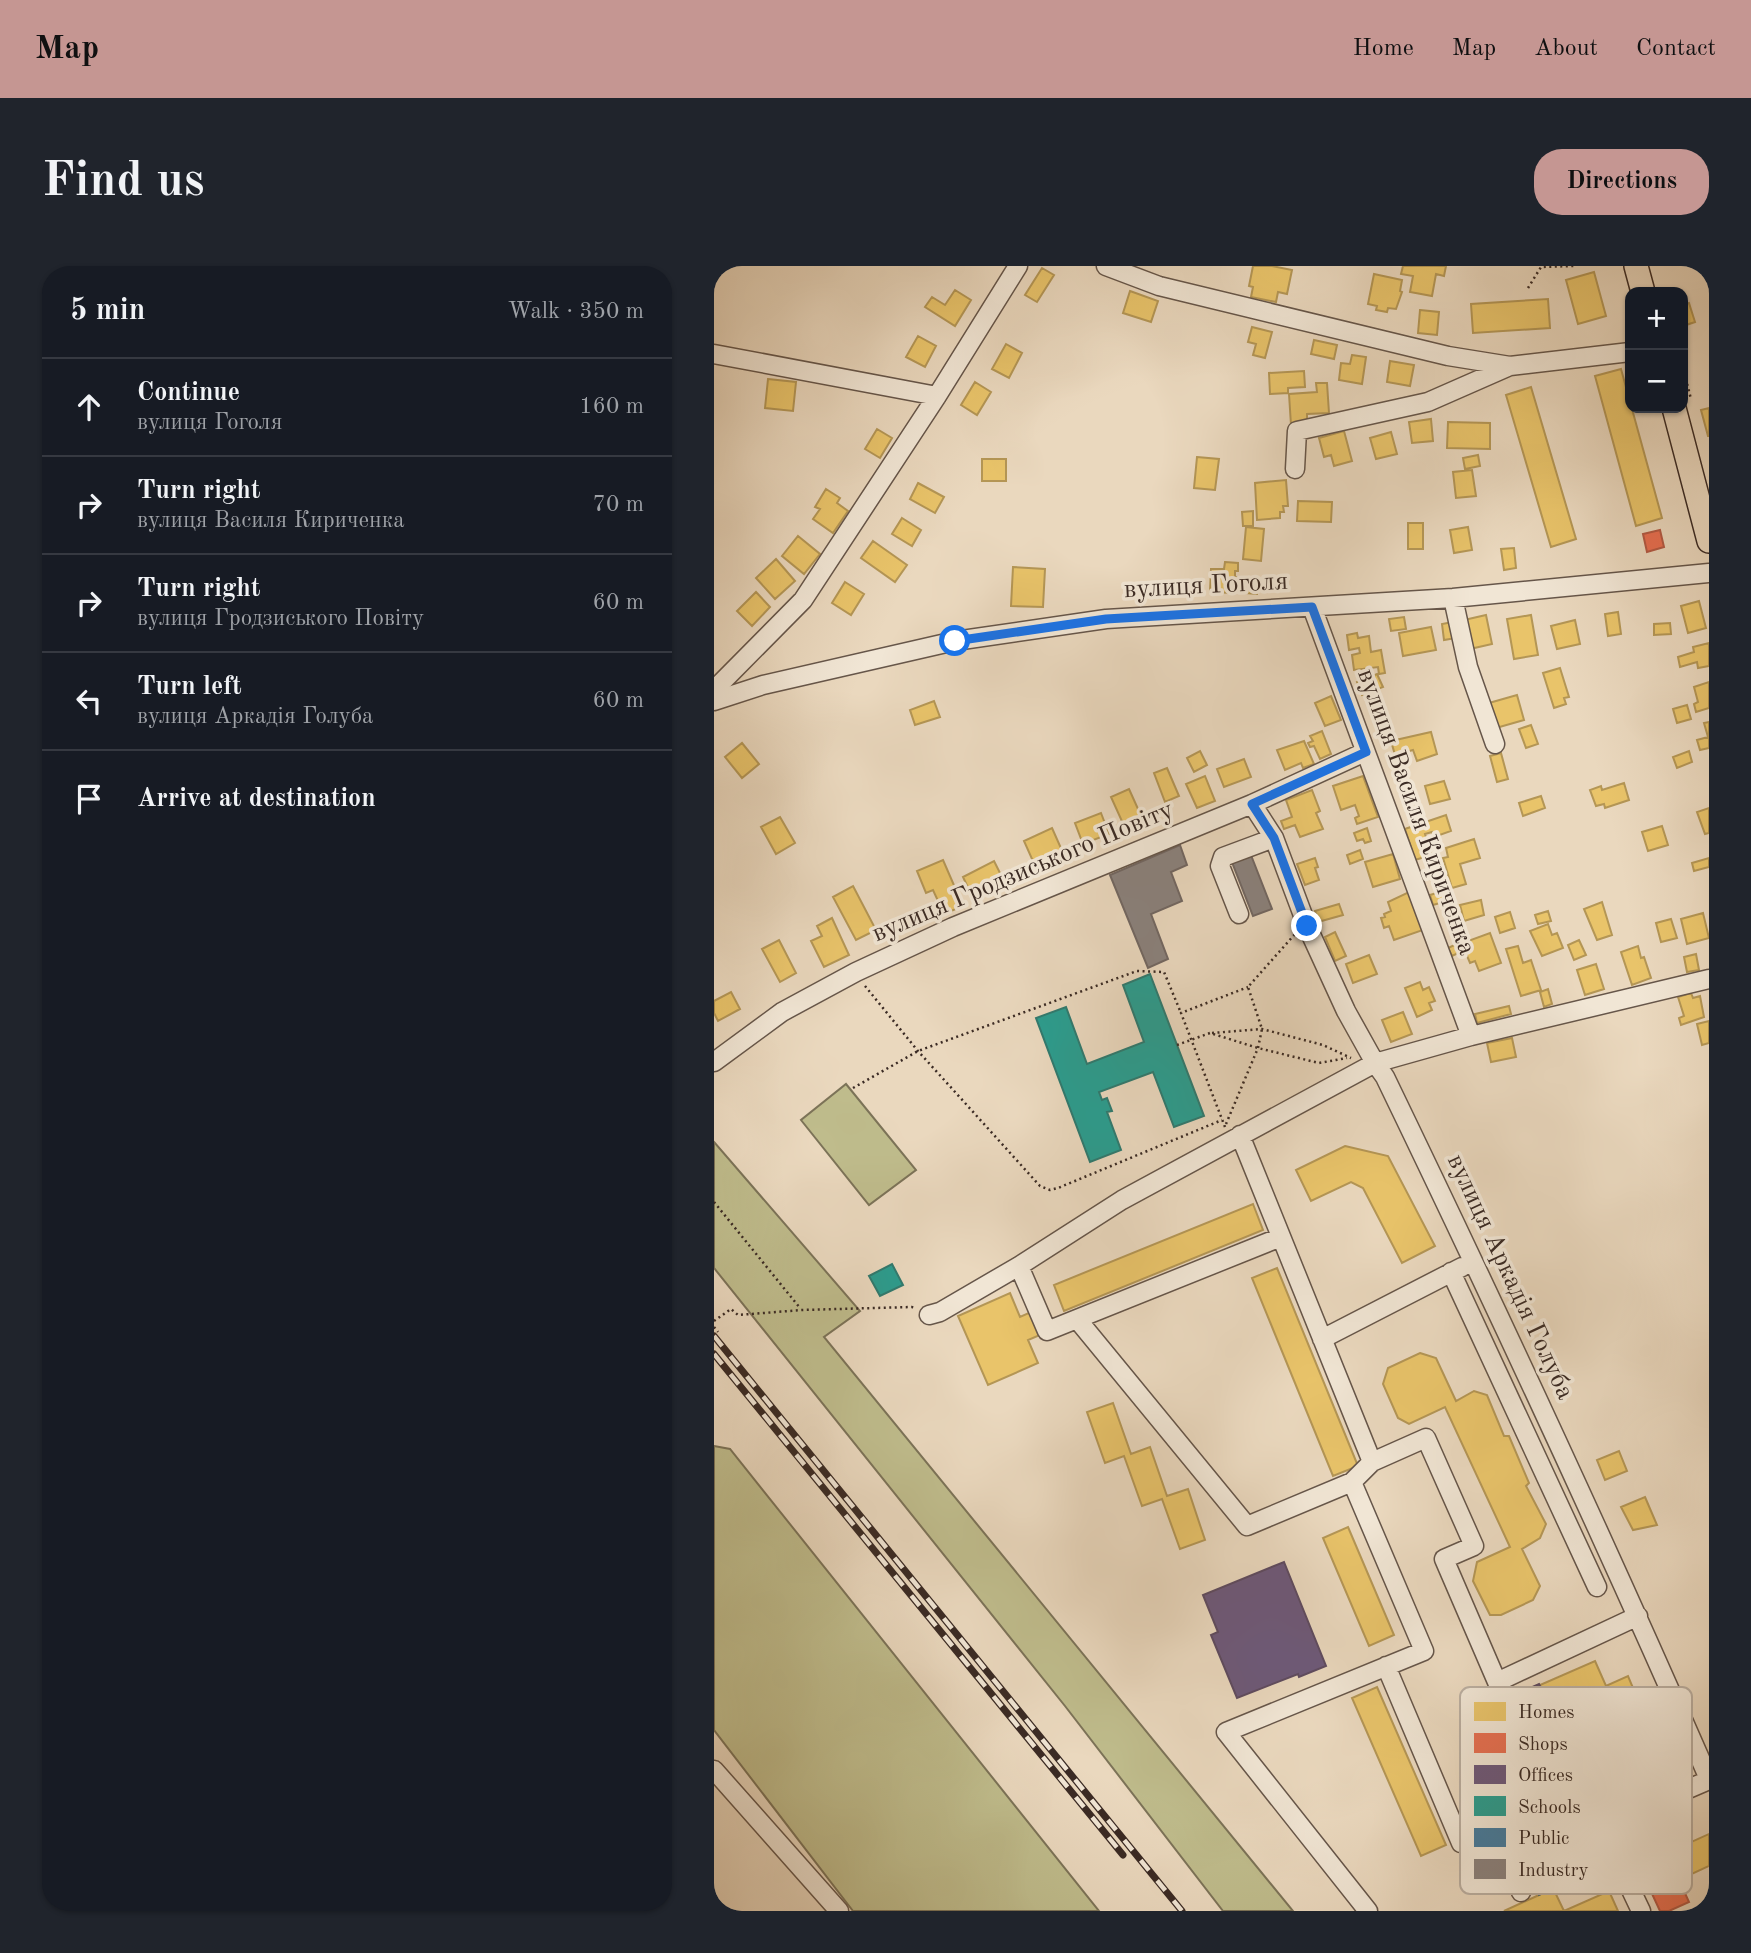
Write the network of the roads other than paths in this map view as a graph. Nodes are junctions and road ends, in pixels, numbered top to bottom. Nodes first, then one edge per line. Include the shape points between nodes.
1 (1018, 266) edge
2 (1106, 266) edge
3 (1636, 266) edge
4 (1642, 287) edge
5 (1625, 353) edge
6 (714, 354) edge
7 (1510, 366) junction
8 (937, 396) junction
9 (1675, 413) edge
10 (1295, 469) dead end
11 (1709, 541) edge
12 (1709, 573) edge
13 (1453, 598) junction
14 (1312, 607) junction
15 (714, 690) edge
16 (714, 701) edge
17 (1496, 744) dead end
18 (1366, 752) junction
19 (1252, 804) junction
20 (1274, 838) junction
21 (1239, 914) dead end
22 (1709, 979) edge
23 (1471, 1036) junction
24 (714, 1062) edge
25 (1375, 1063) junction
26 (1231, 1134) junction
27 (1281, 1237) junction
28 (1474, 1261) junction
29 (1019, 1266) junction
30 (1451, 1272) junction
31 (929, 1315) road end
32 (1077, 1319) junction
33 (1322, 1339) junction
34 (1559, 1444) junction
35 (1536, 1455) junction
36 (1372, 1462) junction
37 (1352, 1482) junction
38 (1597, 1587) dead end
39 (1638, 1616) junction
40 (1386, 1667) junction
41 (1497, 1682) junction
42 (1499, 1687) edge
43 (1669, 1687) edge
44 (1692, 1741) edge
45 (714, 1770) edge
46 (1709, 1780) edge
47 (1692, 1787) edge
48 (1460, 1841) edge
49 (1633, 1894) edge
50 (839, 1911) edge
51 (1368, 1911) edge
52 (1641, 1911) edge

1 - 8 street
2 - 7 street via 1172,289 1448,356
3 - 4 main road
5 - 7 street
6 - 8 street
7 - 10 street via 1427,402 1297,431
8 - 15 street via 803,600
9 - 11 main road
12 - 13 street, вулиця Гоголя
13 - 14 street, вулиця Гоголя
13 - 17 street via 1468,667
14 - 16 street, вулиця Гоголя via 1106,619 955,641 763,685
14 - 18 street, вулиця Василя Кириченка
18 - 19 street, вулиця Гродзиського Повіту
18 - 23 street, вулиця Василя Кириченка
19 - 20 street, вулиця Аркадія Голуба
19 - 24 street, вулиця Гродзиського Повіту via 953,927 856,972 782,1012
20 - 21 street via 1223,857 1220,866
20 - 25 street, вулиця Аркадія Голуба via 1307,926
22 - 23 street
23 - 25 street
25 - 26 street
25 - 28 street, вулиця Аркадія Голуба
26 - 27 street
26 - 29 street
27 - 32 street
27 - 33 street
28 - 30 street
28 - 34 street, вулиця Аркадія Голуба
29 - 31 street
29 - 32 street via 1047,1331
30 - 33 street
30 - 35 street
32 - 37 street via 1247,1526
33 - 36 street
34 - 35 street
34 - 39 street, вулиця Аркадія Голуба
35 - 38 street
36 - 37 street
36 - 41 street via 1426,1438 1474,1546 1444,1559
37 - 40 street via 1424,1651
39 - 41 street
39 - 43 street, вулиця Аркадія Голуба
40 - 48 street
40 - 51 street via 1226,1732
41 - 42 street
44 - 46 street, вулиця Аркадія Голуба
45 - 50 street
46 - 47 street
49 - 52 street

